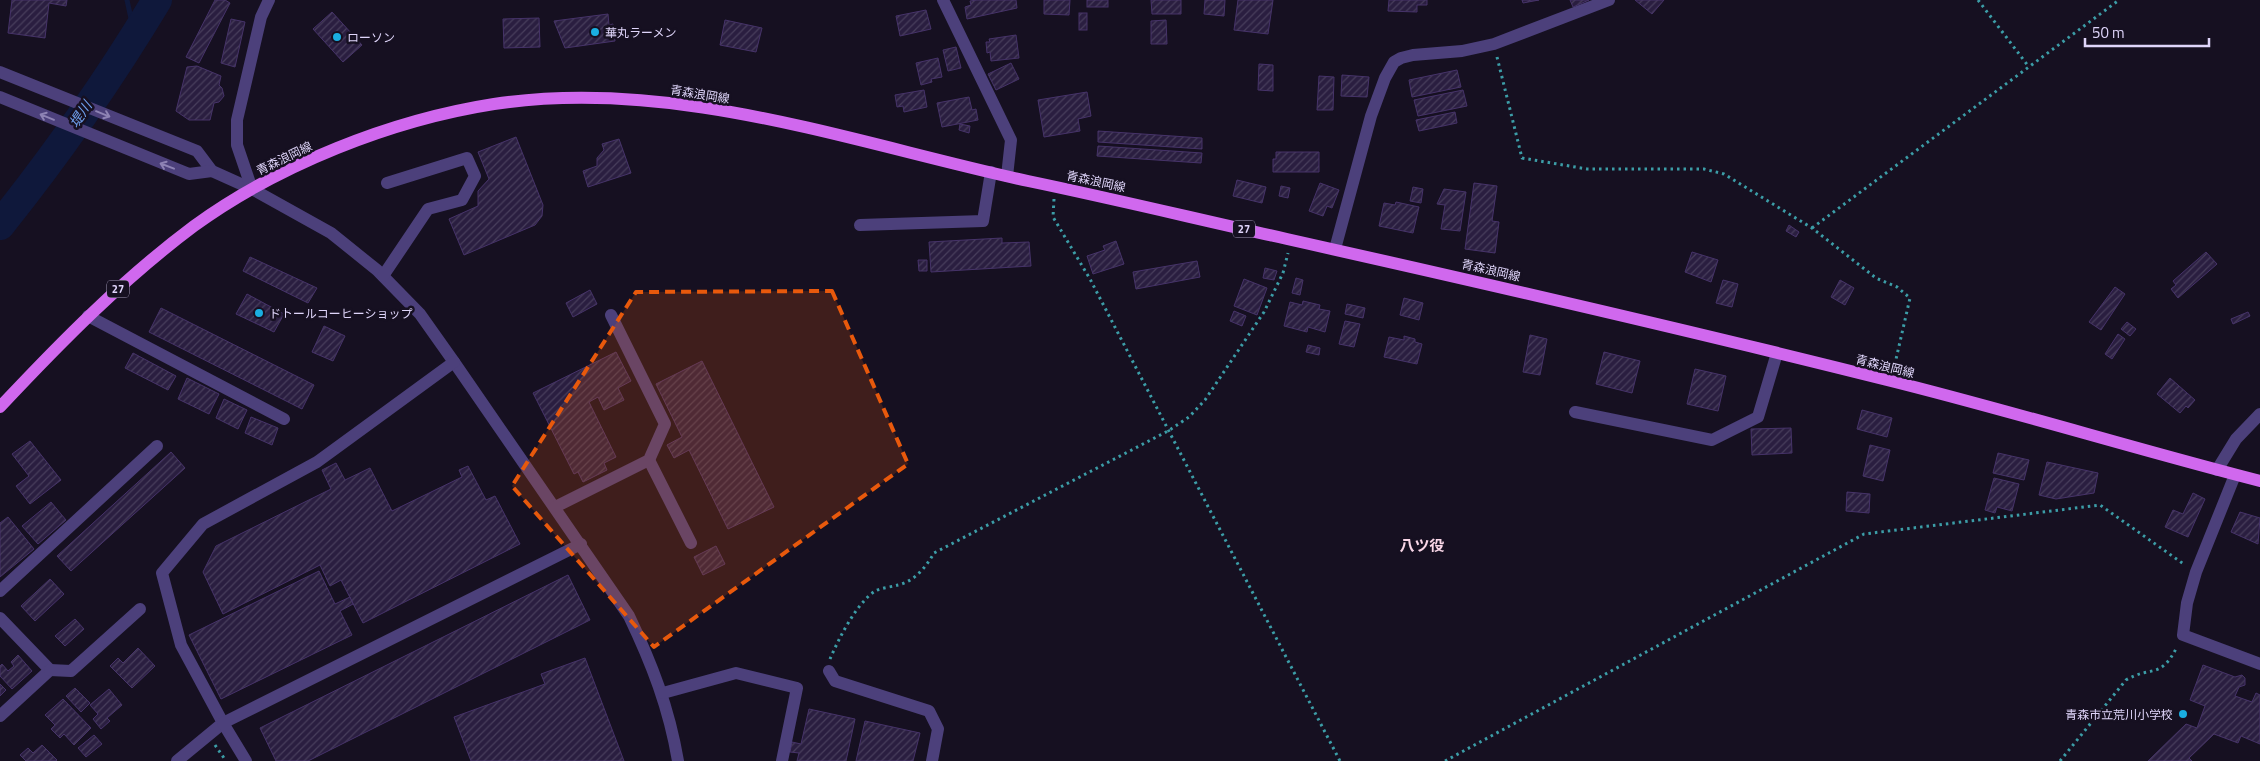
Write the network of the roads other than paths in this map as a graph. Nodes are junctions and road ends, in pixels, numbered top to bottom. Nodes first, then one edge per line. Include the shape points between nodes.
1 (269, 0) edge
2 (943, 0) edge
3 (1609, 0) edge
4 (0, 72) edge
5 (0, 97) edge
6 (212, 171) junction
7 (991, 172) junction
8 (1007, 176) junction
9 (387, 183) dead end
10 (252, 189) junction
11 (860, 225) dead end
12 (1334, 249) junction
13 (383, 276) junction
14 (611, 315) dead end
15 (88, 316) junction
16 (1776, 353) junction
17 (454, 362) junction
18 (0, 407) edge
19 (1575, 412) dead end
20 (2260, 414) edge
21 (284, 420) dead end
22 (157, 446) dead end
23 (649, 460) junction
24 (2217, 470) junction
25 (2235, 475) junction
26 (2260, 481) edge
27 (555, 507) junction
28 (691, 543) dead end
29 (581, 544) junction
30 (0, 591) edge
31 (140, 609) dead end
32 (0, 618) edge
33 (2260, 664) edge
34 (50, 670) junction
35 (828, 671) road end
36 (663, 693) junction
37 (0, 716) edge
38 (222, 723) junction
39 (177, 761) edge
40 (246, 761) edge
41 (678, 761) edge
42 (782, 761) edge
43 (932, 761) edge

1 - 10 street via 261,17 237,120 237,145
2 - 8 street via 1011,140
3 - 12 street via 1494,44 1462,51 1413,55 1394,62 1364,138
4 -> 6 street via 198,151
6 -> 5 street via 189,174
6 - 10 street
7 - 8 main road, 青森浪岡線 / 27
7 - 10 main road, 青森浪岡線 / 27 via 727,112 669,102 578,97 491,105 399,127 328,152
7 - 11 street via 983,221
8 - 12 main road, 青森浪岡線 / 27
9 - 13 street via 467,158 475,176 462,200 428,209
10 - 13 street via 331,233
10 - 15 main road, 青森浪岡線 / 27 via 190,230
12 - 16 main road, 青森浪岡線 / 27
13 - 17 street via 420,314
14 - 23 street via 664,424
15 - 18 main road, 青森浪岡線 / 27
15 - 21 street
16 - 19 street via 1758,417 1712,440
16 - 24 main road, 青森浪岡線 / 27
17 - 27 street
17 - 38 street via 317,462 203,524 162,573 181,645
20 - 24 street via 2236,439
22 - 30 street
23 - 27 street
23 - 28 street
24 - 25 main road, 青森浪岡線 / 27
25 - 26 main road, 青森浪岡線 / 27
25 - 33 street via 2196,572 2182,635
27 - 29 street
29 - 36 street via 629,616
29 - 38 street
31 - 34 street via 70,671
32 - 34 street
34 - 37 street
35 - 43 street via 835,681 929,711 938,729
36 - 41 street
36 - 42 street via 736,673 798,688
38 - 39 street
38 - 40 street

